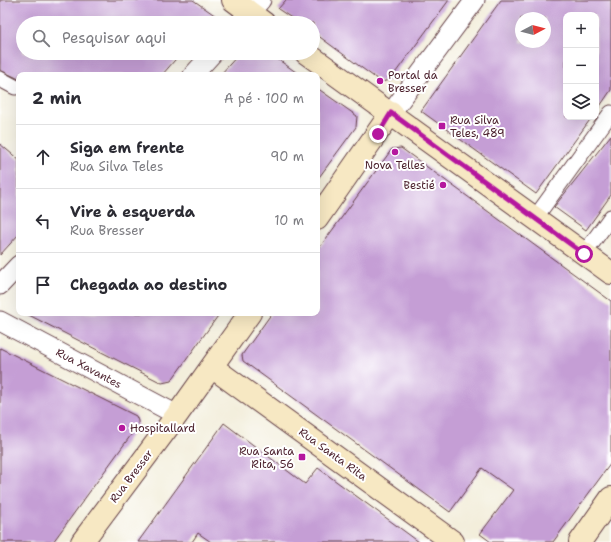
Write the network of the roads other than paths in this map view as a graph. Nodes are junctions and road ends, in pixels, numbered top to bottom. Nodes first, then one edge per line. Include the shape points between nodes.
1 (232, 0) edge
2 (475, 0) edge
3 (254, 15) edge
4 (206, 60) edge
5 (316, 60) edge
6 (195, 72) edge
7 (0, 79) edge
8 (15, 87) dead end
9 (391, 113) junction
10 (611, 113) edge
11 (320, 215) edge
12 (611, 217) edge
13 (535, 218) junction
14 (584, 254) junction
15 (16, 268) edge
16 (611, 274) edge
17 (0, 285) edge
18 (248, 316) edge
19 (0, 321) edge
20 (212, 367) junction
21 (177, 414) junction
22 (611, 498) edge
23 (82, 542) edge
24 (453, 542) edge
25 (580, 542) edge

1 - 3 main road
2 - 9 street
4 - 6 street
5 - 9 main road
7 - 8 street
9 - 11 main road
9 - 13 main road
10 - 13 street
12 - 14 street
13 - 14 main road
14 - 16 main road
15 - 17 street
18 - 20 main road, Rua Bresser
19 - 21 street, Rua Xavantes
20 - 21 main road, Rua Bresser
20 - 24 main road, Rua Santa Rita
21 - 23 main road, Rua Bresser
22 - 25 main road

